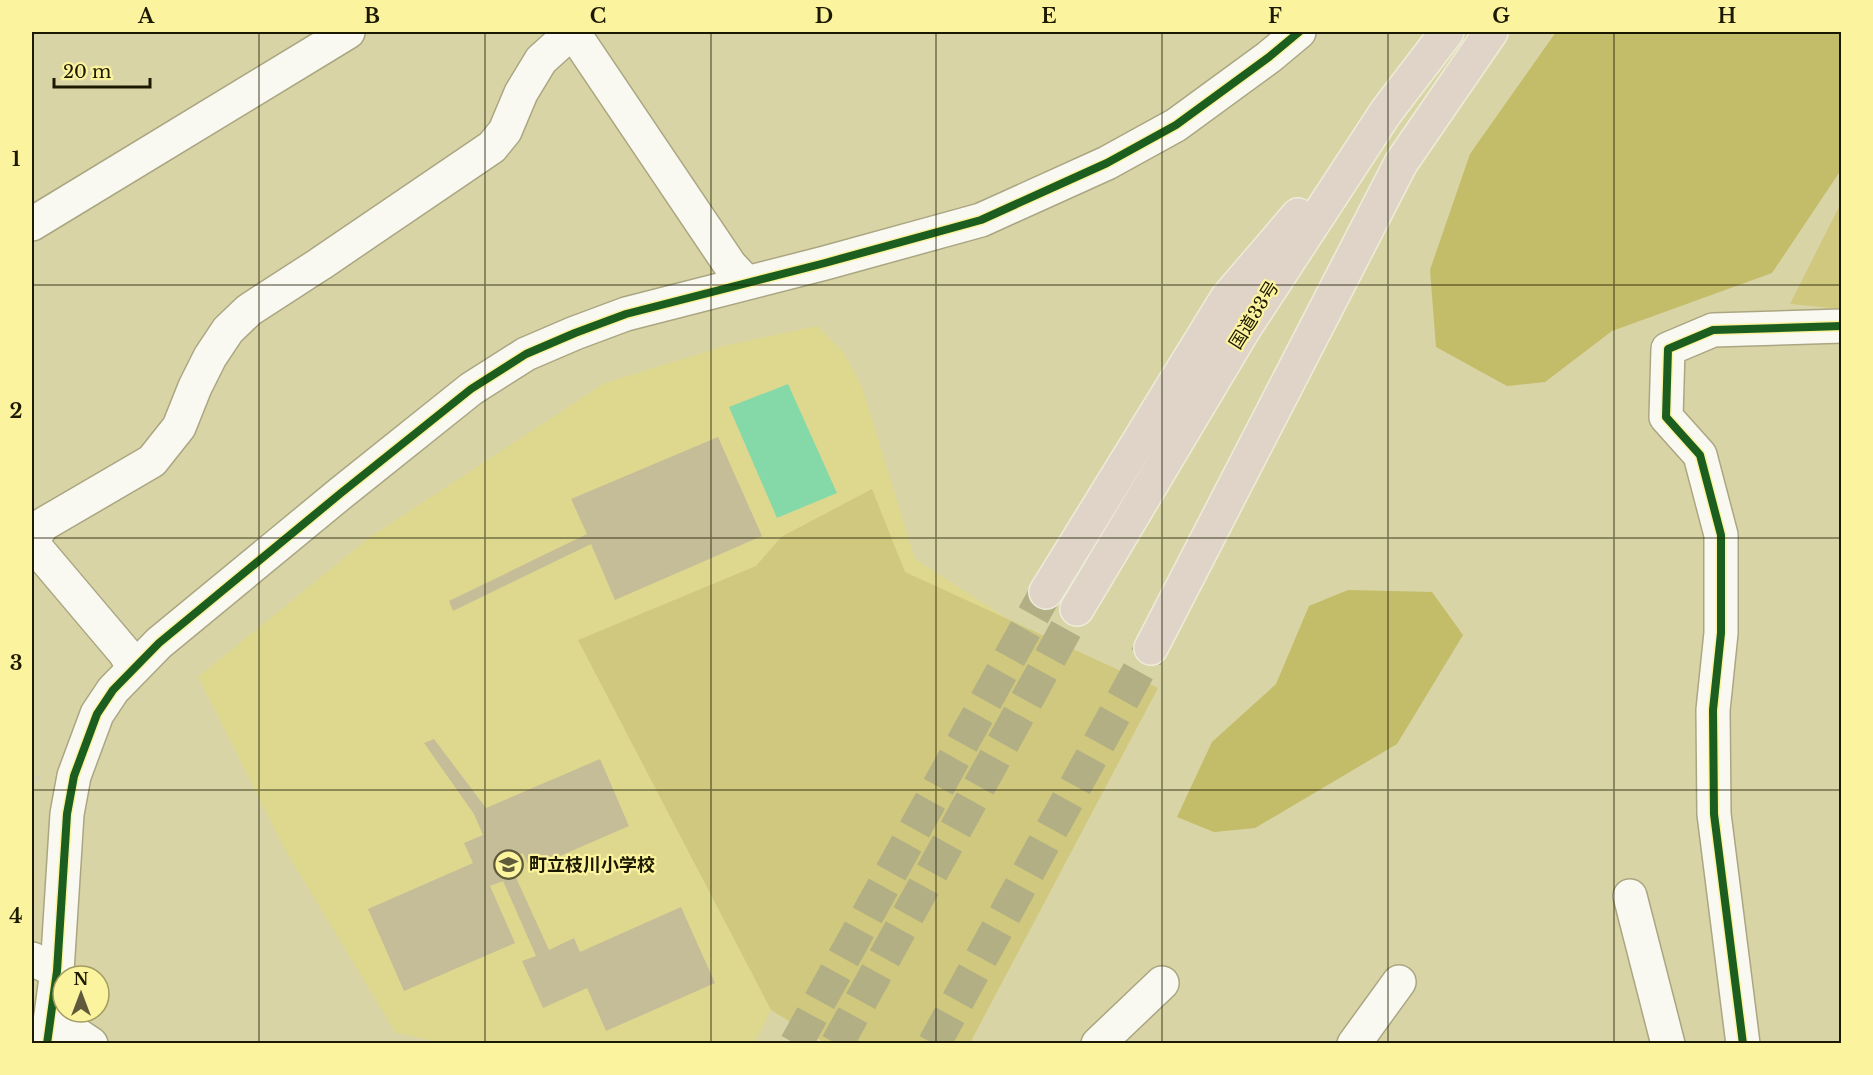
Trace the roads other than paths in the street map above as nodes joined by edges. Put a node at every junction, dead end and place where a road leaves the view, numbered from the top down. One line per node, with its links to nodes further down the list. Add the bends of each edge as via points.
1 (348, 32): 7 (street)
2 (573, 32): 8 (street, via 730,265); 10 (street, via 541,60 505,131 492,147 249,310 228,330 210,357 179,427 152,460)
3 (1299, 32): 8 (street, via 1176,125 1047,192 981,220)
4 (1447, 32): 6 (highway, 国道33号)
5 (1491, 32): 13 (highway, via 1401,164)
6 (1386, 112): 11 (highway, via 1227,298); 12 (highway, 国道33号, via 1244,329)
7 (32, 225)
8 (746, 282): 14 (street, via 626,314 575,333 526,354 471,388)
9 (1842, 326): 24 (street, via 1713,330 1668,349 1666,417 1700,455 1720,535 1721,633 1713,710 1714,814)
10 (35, 531): 14 (street)
11 (1046, 592)
12 (1077, 609)
13 (1151, 648)
14 (133, 668): 16 (street, via 97,714 74,776)
15 (1630, 896): 23 (street)
16 (44, 965): 19 (street)
17 (1399, 982): 22 (street)
18 (1162, 983): 21 (street)
19 (49, 1030): 20 (street)
20 (91, 1044)
21 (1098, 1044)
22 (1354, 1044)
23 (1668, 1044)
24 (1743, 1044)

